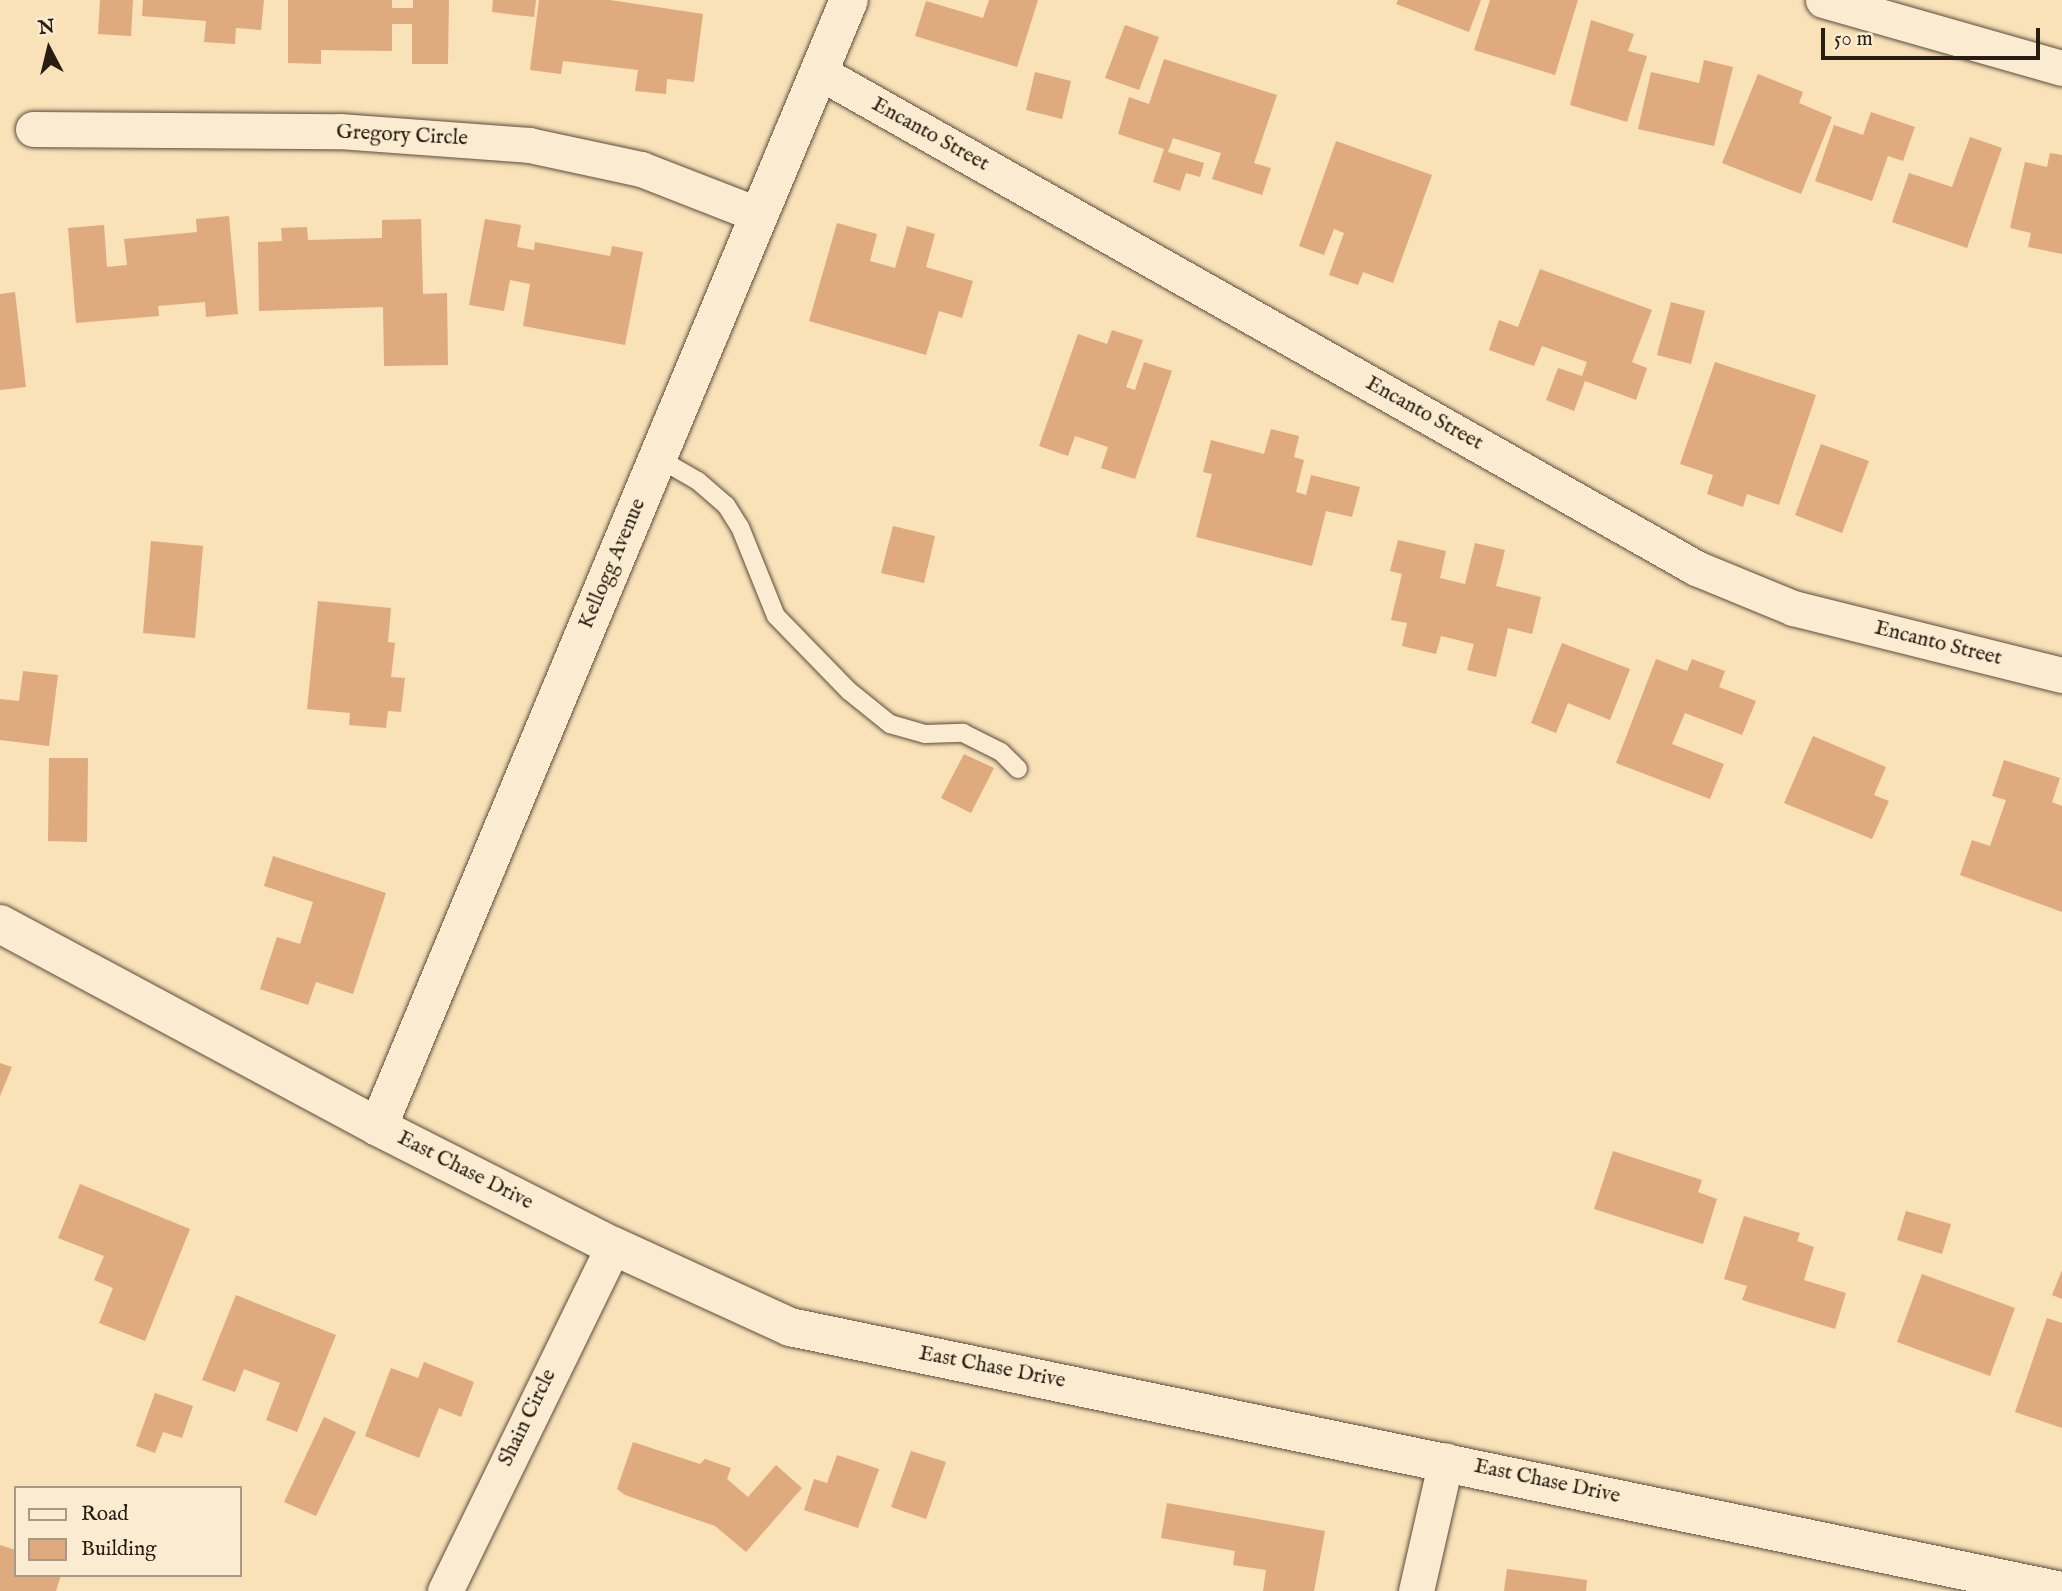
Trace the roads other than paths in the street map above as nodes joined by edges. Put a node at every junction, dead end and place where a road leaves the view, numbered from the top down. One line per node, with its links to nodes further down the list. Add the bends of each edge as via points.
1 (849, 0): 5 (street, Kellogg Avenue)
2 (1823, 0): 3 (street)
3 (1880, 7): 4 (street)
4 (2062, 68)
5 (819, 72): 7 (street, Kellogg Avenue); 9 (street, Encanto Street, via 1696,568 1793,608)
6 (33, 129): 7 (street, Gregory Circle, via 339,131 529,145 641,169)
7 (759, 215): 8 (street, Kellogg Avenue)
8 (658, 458): 10 (lane, via 698,481 726,505 740,527 776,616 849,691 890,724 925,734 963,733 1001,752); 12 (street, Kellogg Avenue)
9 (2062, 675)
10 (1018, 769)
11 (0, 924): 12 (street, East Chase Drive)
12 (378, 1127): 13 (street, East Chase Drive)
13 (613, 1246): 14 (street, East Chase Drive, via 790,1327); 15 (street, Shain Circle)
14 (1446, 1460): 16 (street); 17 (street, East Chase Drive)
15 (445, 1591)
16 (1416, 1591)
17 (2062, 1591)

